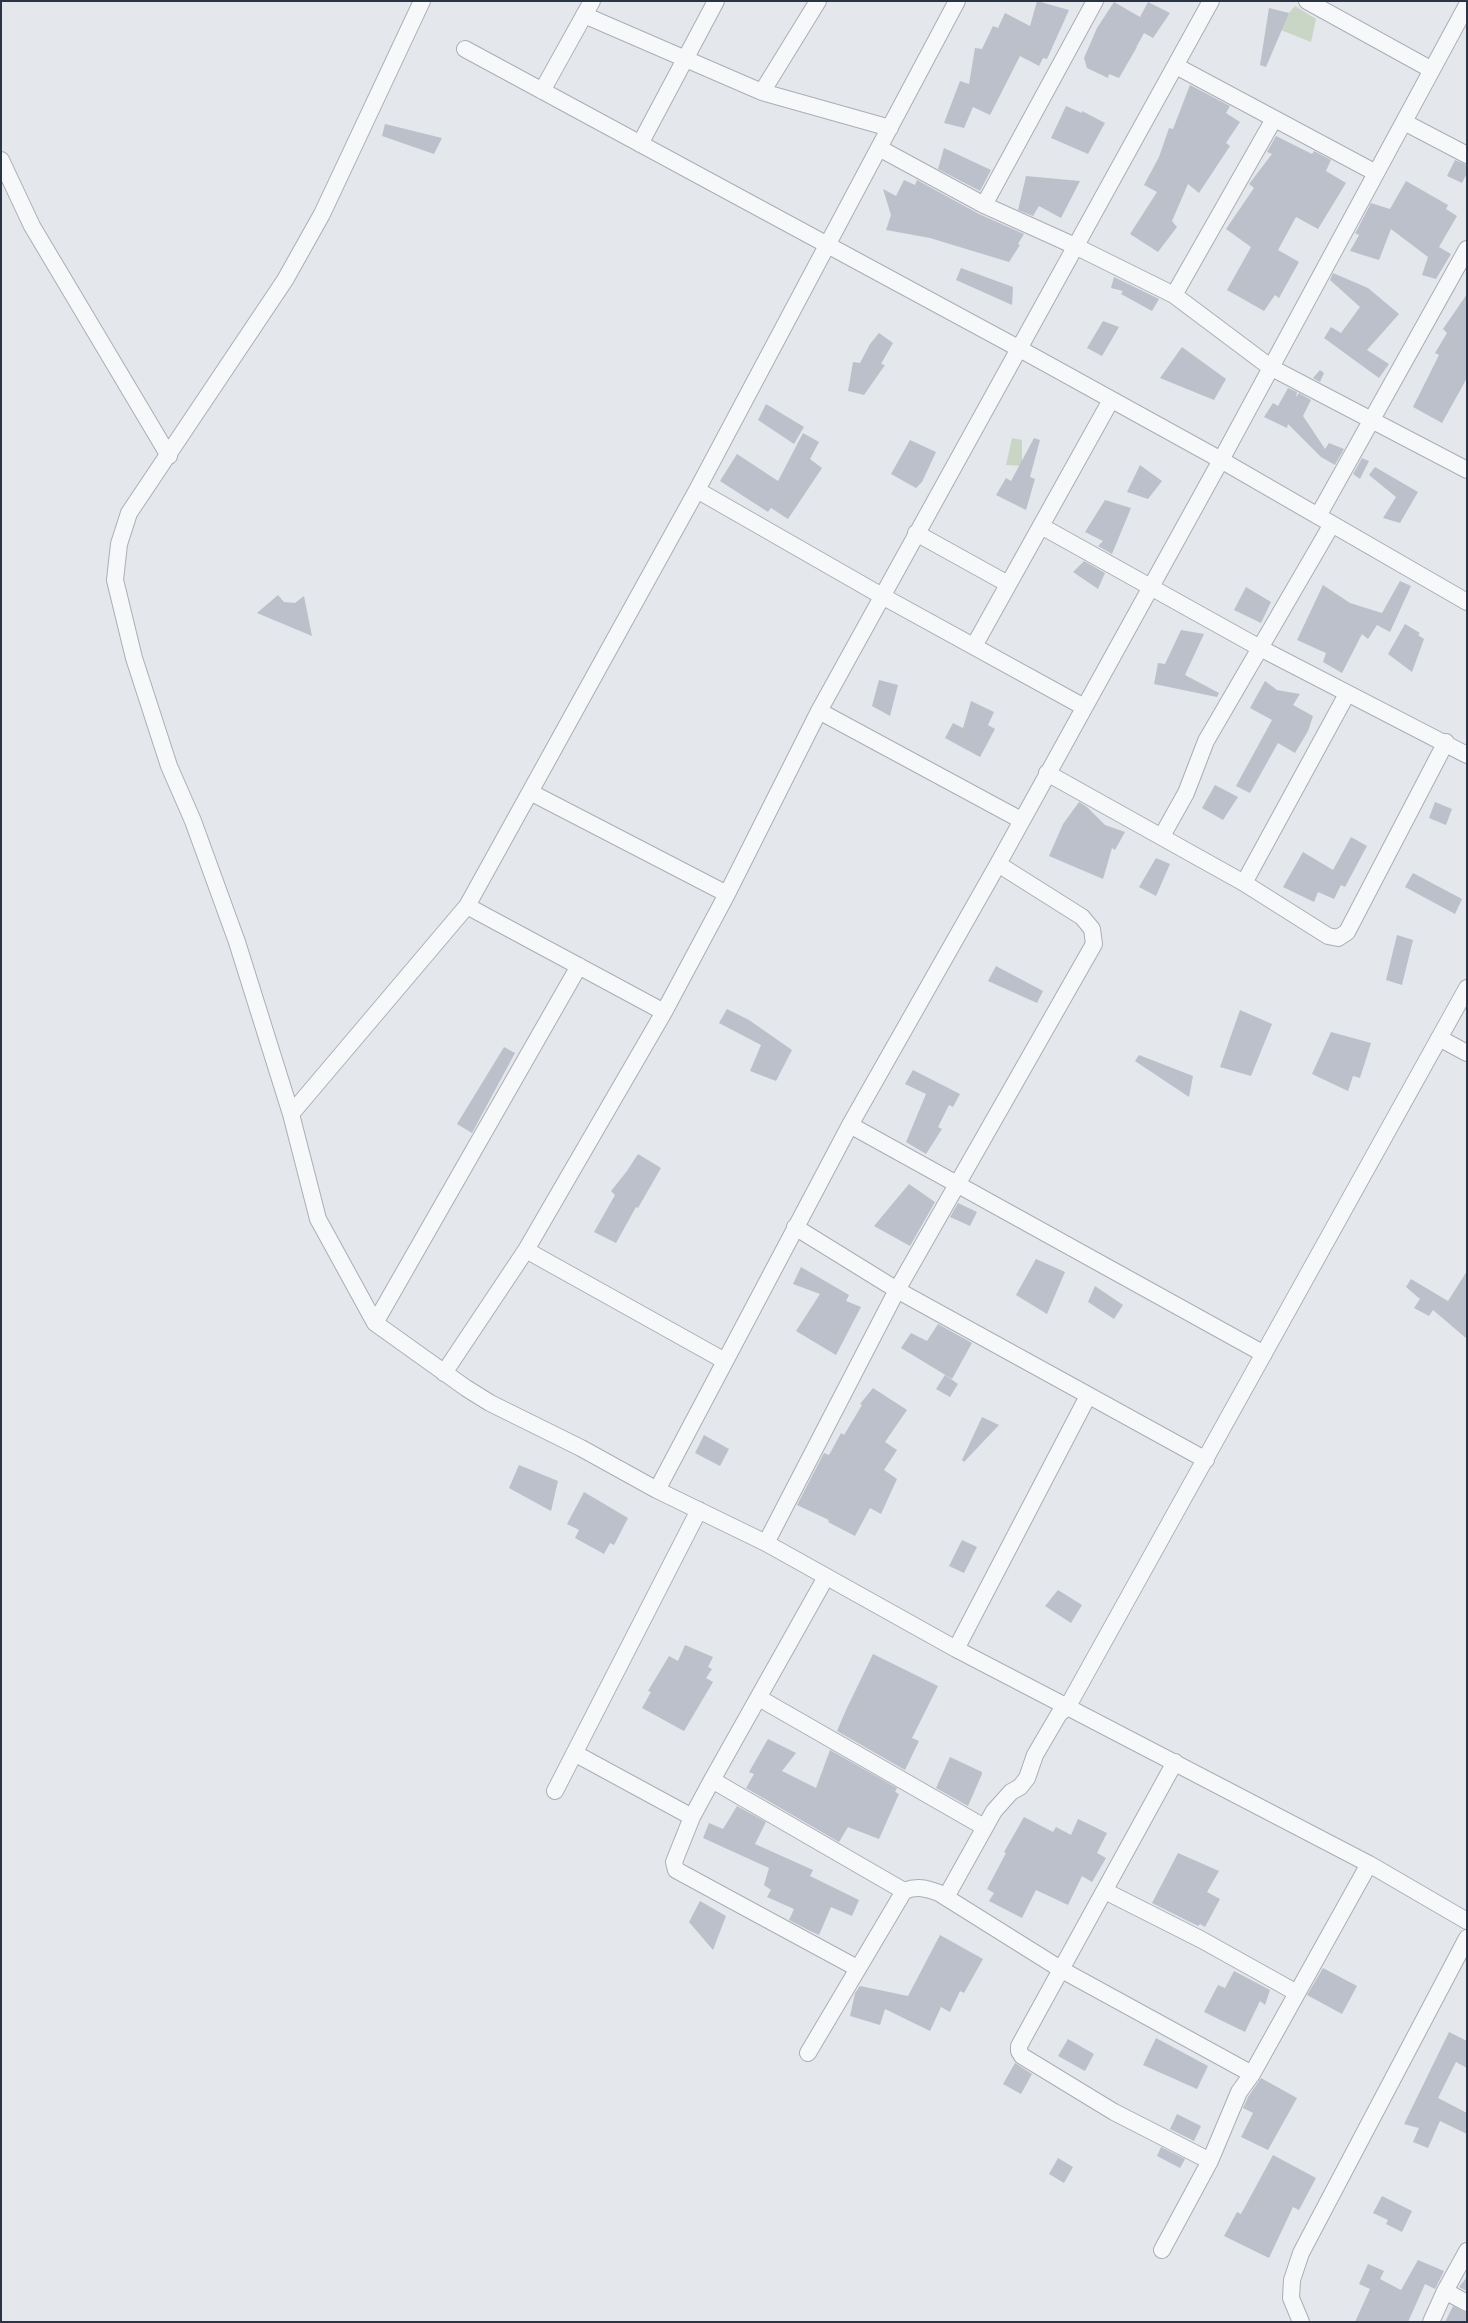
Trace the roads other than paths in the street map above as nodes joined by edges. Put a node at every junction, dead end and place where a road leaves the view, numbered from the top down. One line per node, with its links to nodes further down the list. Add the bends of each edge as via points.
1 (422, 1): 34 (street, via 322,214 285,280)
2 (716, 1): 12 (street)
3 (818, 1): 16 (street)
4 (957, 1): 19 (street)
5 (1095, 1): 25 (street)
6 (1211, 1): 13 (street)
7 (1313, 3): 14 (street)
8 (1467, 5): 10 (street)
9 (588, 8): 12 (street); 15 (street)
10 (1463, 21): 14 (street)
11 (464, 49): 15 (street)
12 (684, 58): 16 (street); 20 (street)
13 (1176, 66): 17 (street); 27 (street)
14 (1432, 70): 18 (street)
15 (542, 91): 20 (street)
16 (762, 92): 19 (street)
17 (1274, 119): 24 (street); 29 (street)
18 (1404, 122): 22 (street); 24 (street)
19 (890, 128): 21 (street)
20 (640, 144): 26 (street)
21 (879, 148): 25 (street); 26 (street)
22 (1467, 154)
23 (1, 160): 34 (street, via 32,226)
24 (1376, 173): 31 (street)
25 (984, 205): 27 (street)
26 (826, 244): 30 (street); 37 (street)
27 (1075, 246): 29 (street); 30 (street)
28 (1467, 249): 33 (street)
29 (1174, 295): 31 (street)
30 (1018, 348): 32 (street); 40 (street)
31 (1270, 367): 33 (street); 35 (street)
32 (1111, 400): 35 (street); 39 (street)
33 (1372, 419): 36 (street); 38 (street)
34 (169, 456): 65 (street, via 130,513 118,544 115,580 134,658 169,766 193,821 237,942)
35 (1221, 460): 38 (street); 42 (street)
36 (1467, 470)
37 (697, 490): 43 (street); 53 (street)
38 (1325, 520): 44 (street); 46 (street)
39 (1041, 526): 41 (street); 42 (street)
40 (916, 533): 41 (street); 43 (street)
41 (1008, 584): 45 (street)
42 (1151, 587): 46 (street); 48 (street)
43 (882, 596): 45 (street); 49 (street)
44 (1467, 602)
45 (974, 646): 48 (street)
46 (1260, 648): 47 (street); 55 (street, via 1206,741 1186,793)
47 (1347, 694): 50 (street); 57 (street)
48 (1084, 707): 52 (street)
49 (819, 711): 54 (street); 58 (street)
50 (1446, 742): 51 (street); 57 (street, via 1347,932 1338,938 1328,936)
51 (1467, 755)
52 (1047, 773): 54 (street); 55 (street)
53 (530, 792): 58 (street); 59 (street)
54 (1021, 820): 56 (street)
55 (1162, 836): 57 (street)
56 (998, 864): 66 (street); 67 (street, via 1082,917 1092,929 1094,944)
57 (1244, 883)
58 (727, 894): 62 (street)
59 (467, 906): 60 (street); 65 (street)
60 (579, 966): 62 (street); 71 (street)
61 (1467, 988): 63 (street)
62 (664, 1012): 69 (street)
63 (1439, 1038): 64 (street); 72 (street)
64 (1467, 1053)
65 (291, 1114): 71 (street, via 318,1220)
66 (850, 1125): 67 (street); 68 (street)
67 (958, 1185): 70 (street); 72 (street)
68 (795, 1227): 70 (street); 73 (street)
69 (526, 1250): 73 (street); 74 (street)
70 (897, 1290): 75 (street); 79 (street)
71 (374, 1324): 74 (street)
72 (1264, 1354): 76 (street)
73 (725, 1360): 77 (street)
74 (444, 1373): 77 (street, via 490,1403)
75 (1088, 1396): 76 (street); 81 (street)
76 (1206, 1460): 83 (street)
77 (658, 1490): 78 (street)
78 (699, 1510): 79 (street); 84 (street)
79 (766, 1543): 80 (street)
80 (826, 1577): 81 (street); 82 (street)
81 (956, 1649): 83 (street)
82 (759, 1698): 86 (street); 89 (street)
83 (1068, 1706): 85 (street); 89 (street, via 1039,1748 1027,1778 994,1811)
84 (576, 1754): 87 (street); 88 (street)
85 (1175, 1762): 90 (street); 92 (street)
86 (712, 1780): 88 (street); 91 (street)
87 (555, 1791)
88 (692, 1817): 96 (street, via 676,1855 676,1870)
89 (984, 1826): 93 (street)
90 (1369, 1864): 94 (street); 98 (street)
91 (904, 1891): 93 (street, via 914,1887 926,1888); 96 (street)
92 (1105, 1891): 97 (street); 98 (street)
93 (946, 1897): 97 (street)
94 (1467, 1921)
95 (1467, 1938): 106 (street, via 1302,2253 1292,2280 1291,2298)
96 (856, 1968): 99 (street)
97 (1062, 1970): 100 (street); 101 (street, via 1019,2046 1022,2056 1114,2112)
98 (1296, 1992): 100 (street)
99 (808, 2053)
100 (1252, 2074): 101 (street, via 1242,2087)
101 (1210, 2161): 102 (street)
102 (1162, 2250)
103 (1467, 2251): 104 (street)
104 (1445, 2291): 105 (street); 107 (street)
105 (1467, 2303)
106 (1301, 2322)
107 (1431, 2322)

